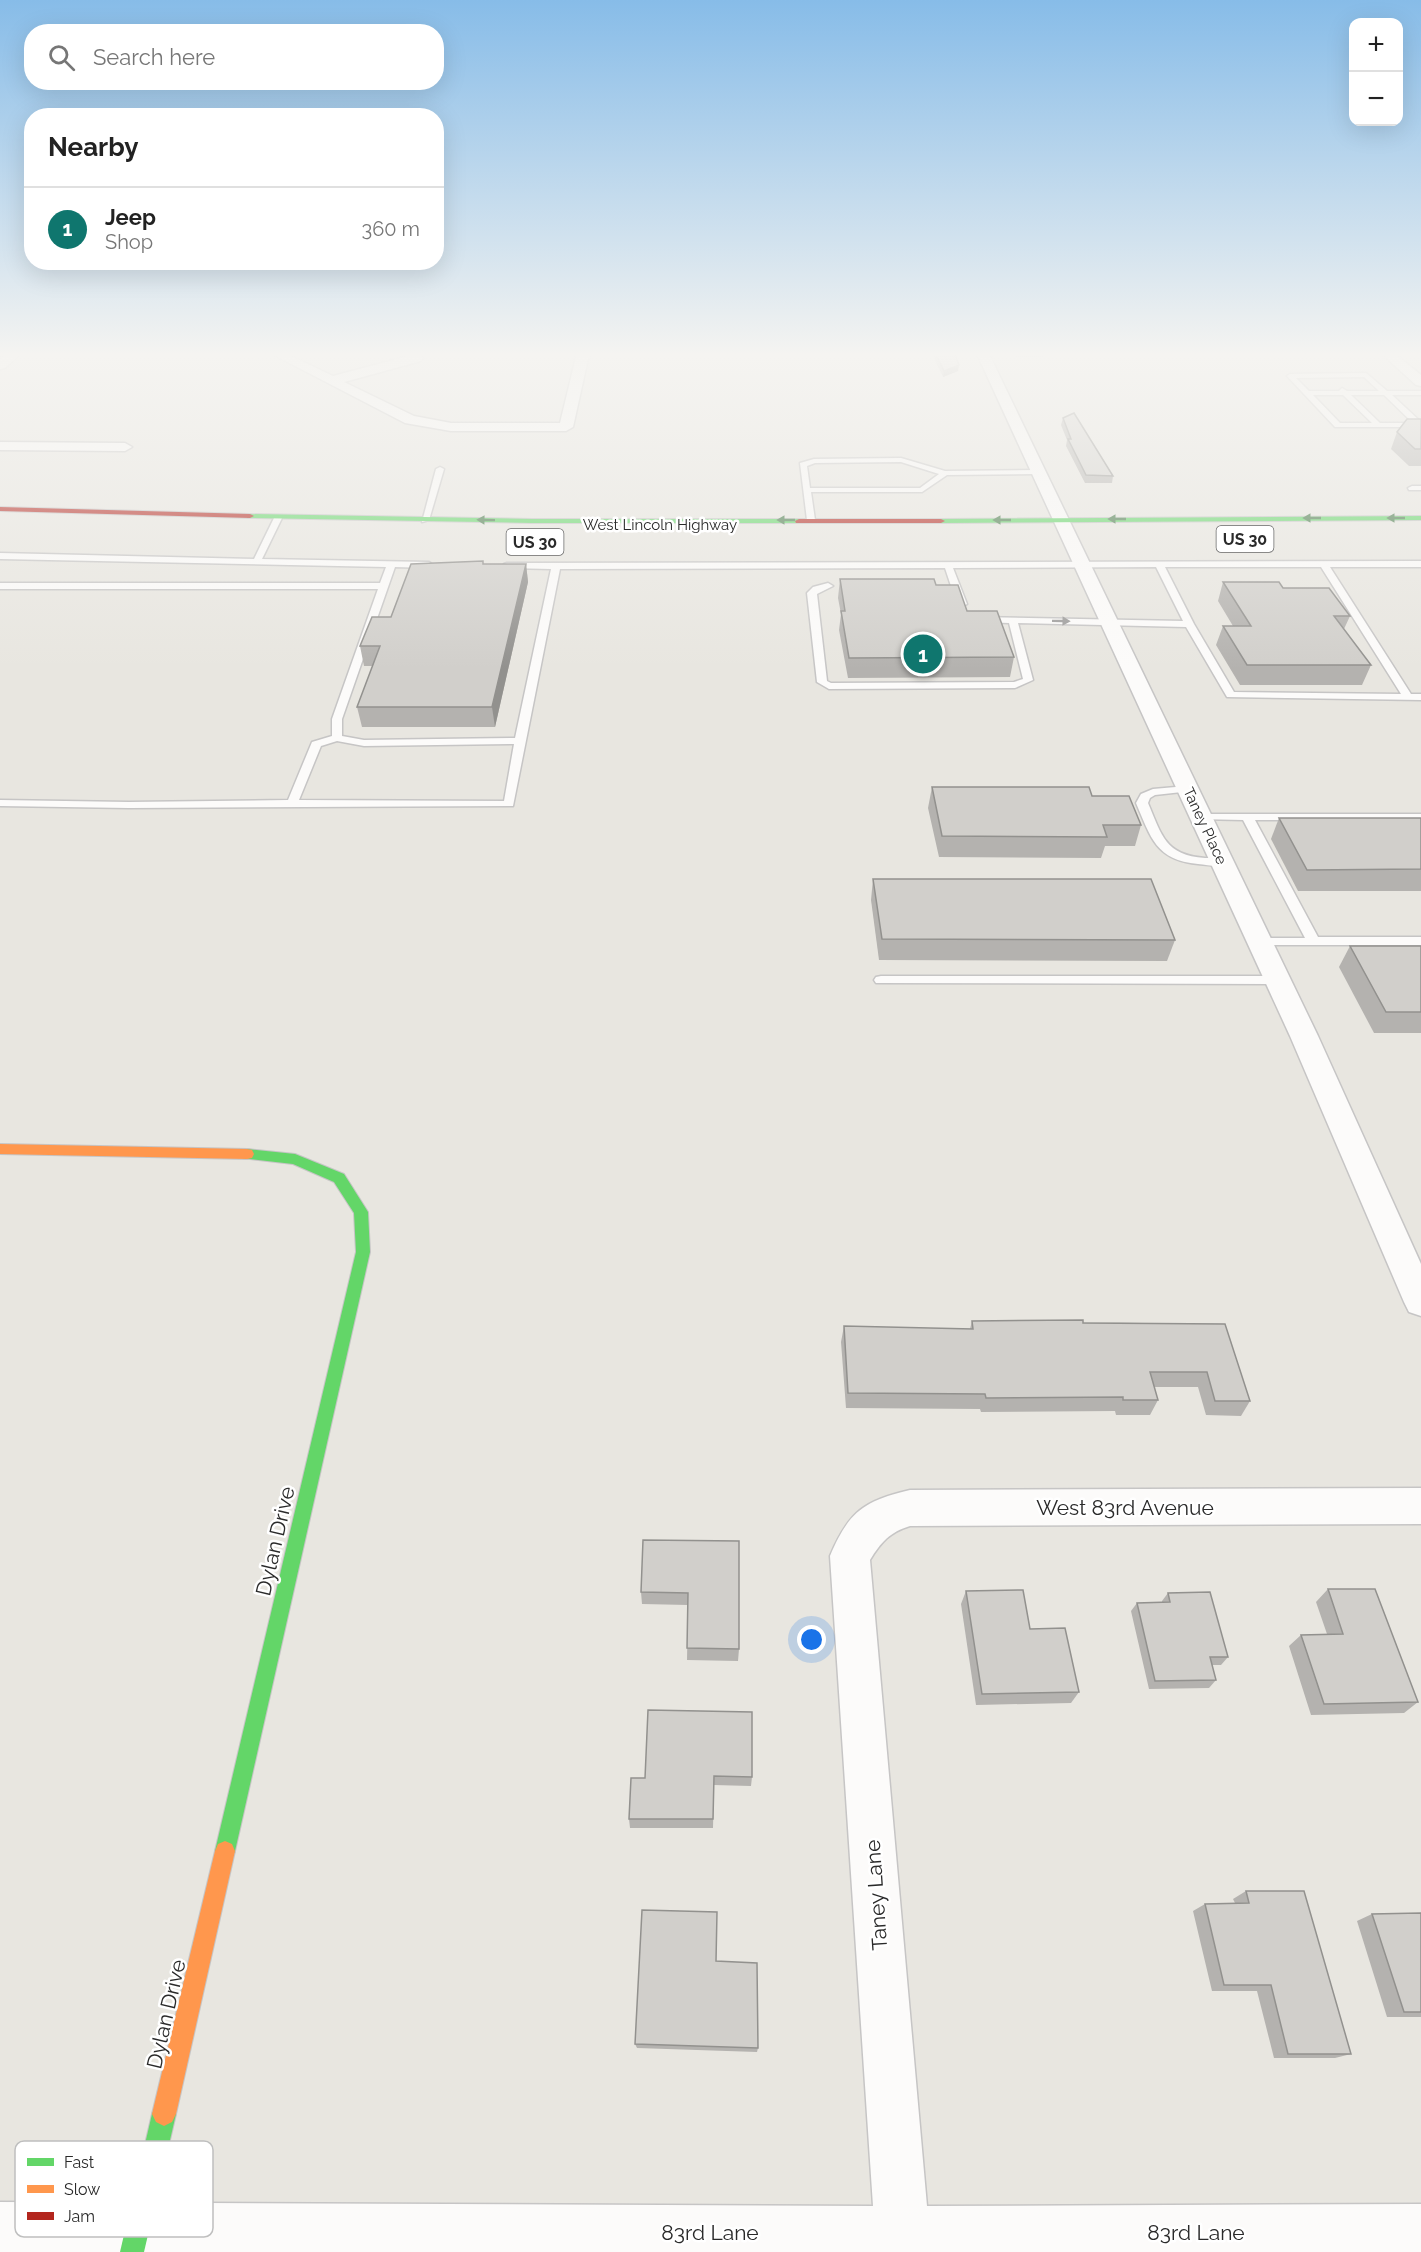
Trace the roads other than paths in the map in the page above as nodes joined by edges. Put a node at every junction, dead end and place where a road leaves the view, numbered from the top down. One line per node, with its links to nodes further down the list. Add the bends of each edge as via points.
1 (1032, 459): 3 (street, Taney Place)
2 (440, 469): 9 (lane)
3 (1038, 472): 4 (lane); 11 (street, Taney Place)
4 (945, 473): 5 (lane, via 922,490); 5 (lane, via 901,460 814,461 803,465)
5 (809, 490): 10 (lane)
6 (0, 509): 7 (main road, West Lincoln Highway / US 30)
7 (278, 518): 9 (main road, West Lincoln Highway / US 30); 13 (lane)
8 (1421, 518): 11 (main road, US 30, one-way to 11)
9 (425, 520): 10 (main road, West Lincoln Highway / US 30, one-way to 9)
10 (811, 520): 11 (main road, West Lincoln Highway / US 30, one-way to 10)
11 (1066, 534): 20 (street, Taney Place)
12 (247, 539): 13 (main road)
13 (275, 540): 15 (lane)
14 (0, 556): 15 (lane)
15 (256, 563): 17 (lane)
16 (1421, 564): 22 (lane)
17 (391, 565): 18 (lane); 27 (lane)
18 (438, 565)
19 (948, 565): 20 (lane); 24 (lane); 31 (lane)
20 (1081, 565): 21 (lane); 33 (street, Taney Place)
21 (1159, 565): 22 (lane); 34 (lane)
22 (1324, 565): 35 (lane)
23 (497, 566): 25 (lane)
24 (821, 566): 25 (lane); 28 (lane)
25 (556, 567): 38 (lane)
26 (0, 586): 27 (lane)
27 (384, 586): 37 (lane, via 337,719)
28 (828, 586): 29 (lane); 32 (lane, via 812,593 822,682 829,687 1016,685 1028,680)
29 (839, 586)
30 (943, 586): 31 (lane)
31 (955, 586): 32 (lane, via 969,617)
32 (1013, 620): 33 (lane, one-way to 33)
33 (1108, 622): 34 (lane); 39 (street, Taney Place)
34 (1190, 624): 35 (lane, via 1231,695)
35 (1408, 697): 36 (lane)
36 (1421, 697)
37 (337, 738): 38 (lane, via 364,743); 41 (lane, via 316,744)
38 (520, 741): 41 (lane, via 509,804)
39 (1187, 789): 42 (street, Taney Place); 45 (lane, via 1145,796 1142,803 1160,844 1168,854 1186,861)
40 (0, 803): 41 (lane)
41 (292, 803)
42 (1200, 817): 43 (lane); 45 (street, Taney Place)
43 (1247, 817): 44 (lane); 47 (lane)
44 (1421, 817)
45 (1222, 862): 48 (street, Taney Place)
46 (1421, 940): 47 (lane)
47 (1312, 941): 48 (lane)
48 (1259, 942): 50 (street, Taney Place)
49 (881, 980): 50 (lane)
50 (1278, 980): 52 (street, Taney Place)
51 (0, 1149): 55 (main road, Dylan Drive, via 248,1154 295,1159 339,1178 361,1212 363,1252)
52 (1421, 1302)
53 (1421, 1506): 54 (street, West 83rd Avenue, via 910,1508 883,1515)
54 (850, 1556): 58 (street, Taney Lane)
55 (158, 2141)
56 (0, 2229): 57 (street, 83rd Lane)
57 (15, 2230)
58 (902, 2233): 60 (street, 83rd Lane); 61 (street, 83rd Lane)
59 (98, 2237): 61 (street, 83rd Lane)
60 (1406, 2238)
61 (135, 2240)

